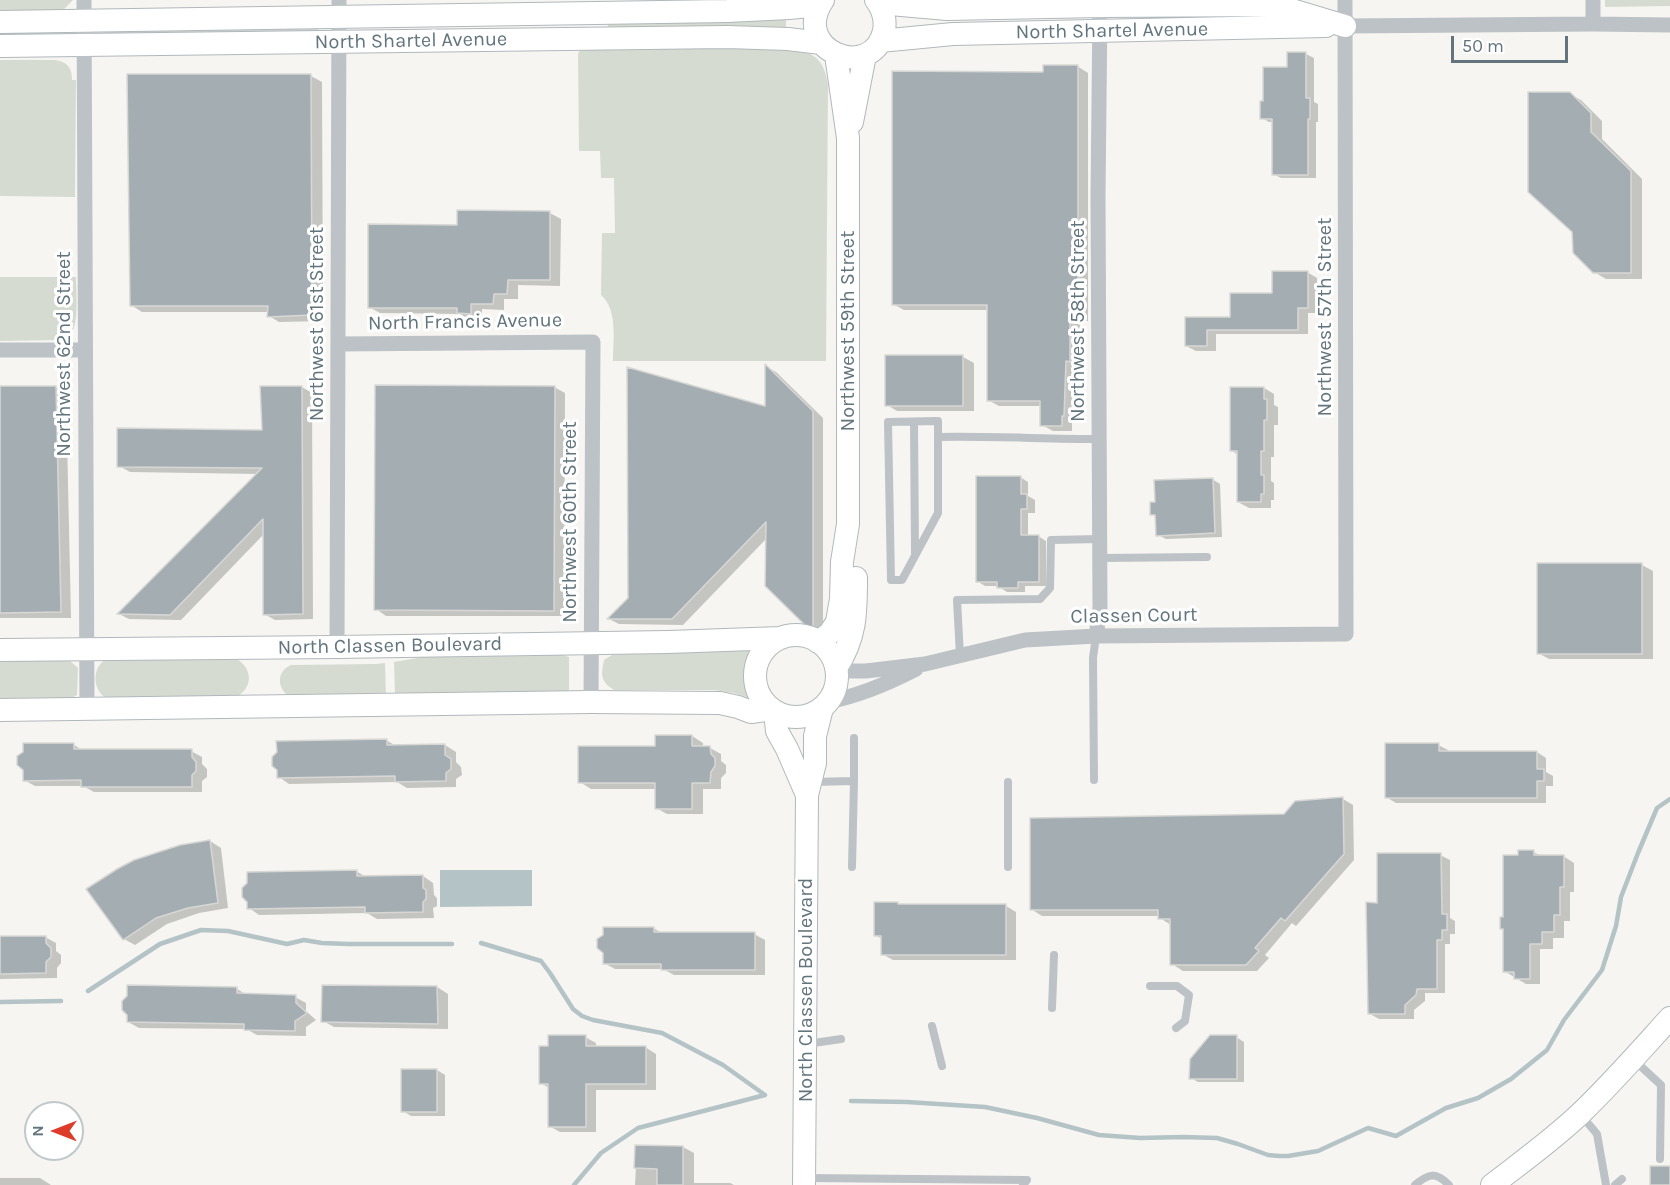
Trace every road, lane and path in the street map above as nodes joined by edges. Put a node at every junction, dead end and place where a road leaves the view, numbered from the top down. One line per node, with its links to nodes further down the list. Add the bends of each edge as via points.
1 (1345, 0): 12 (street, Northwest 57th Street)
2 (1593, 0): 10 (street)
3 (822, 2): 5 (street, North Shartel Avenue, via 727,12); 19 (street, North Shartel Avenue, via 815,24)
4 (878, 2): 6 (street, North Shartel Avenue, via 947,9); 18 (street, North Shartel Avenue, via 884,32)
5 (589, 6): 7 (street, North Shartel Avenue); 14 (street)
6 (1100, 6): 12 (street, North Shartel Avenue, via 1275,4); 13 (street, Northwest 58th Street)
7 (339, 8): 8 (street, North Shartel Avenue); 15 (street, Northwest 61st Street)
8 (84, 10): 9 (street, North Shartel Avenue); 16 (street, Northwest 62nd Street)
9 (0, 22)
10 (1593, 24): 11 (street, North Shartel Avenue); 12 (street, North Shartel Avenue)
11 (1670, 25)
12 (1345, 26): 13 (street, North Shartel Avenue); 33 (street, Northwest 57th Street)
13 (1100, 31): 18 (street, North Shartel Avenue, via 953,34); 27 (street, Northwest 58th Street)
14 (589, 39): 15 (street, North Shartel Avenue); 19 (street, North Shartel Avenue, via 788,39)
15 (339, 42): 16 (street, North Shartel Avenue); 22 (street, Northwest 61st Street)
16 (84, 45): 17 (street, North Shartel Avenue); 24 (street, Northwest 62nd Street)
17 (0, 46)
18 (872, 48): 19 (street, North Shartel Avenue, via 855,57); 20 (street, Northwest 59th Street)
19 (828, 49): 20 (street, Northwest 59th Street)
20 (849, 138): 28 (street, Northwest 59th Street)
21 (593, 342): 22 (street, North Francis Avenue); 36 (street, Northwest 60th Street)
22 (338, 344): 38 (street, Northwest 61st Street)
23 (0, 350): 24 (street)
24 (85, 350): 39 (street, Northwest 62nd Street)
25 (914, 422): 26 (lane, via 938,421); 30 (lane); 30 (lane, via 888,422 891,580 902,580)
26 (938, 437): 27 (lane); 30 (lane, via 938,513)
27 (1099, 439): 29 (street, Northwest 58th Street)
28 (848, 524): 37 (street, Northwest 59th Street, via 837,622); 43 (street, Northwest 59th Street, via 856,557 856,610 846,653)
29 (1100, 539): 32 (street, Northwest 58th Street); 41 (lane, via 1051,540 1050,588 1040,599 957,600)
30 (915, 555)
31 (1207, 557): 32 (lane)
32 (1100, 558): 34 (street, Northwest 58th Street)
33 (1346, 634): 34 (street, Classen Court)
34 (1096, 636): 41 (street, Classen Court, via 1025,640); 50 (lane)
35 (781, 638): 36 (street, North Classen Boulevard); 37 (street, North Classen Boulevard, via 809,637); 48 (street, North Classen Boulevard, via 764,651 756,671 758,693)
36 (590, 642): 38 (street, North Classen Boulevard); 44 (street, Northwest 60th Street)
37 (818, 642): 43 (street, via 830,653)
38 (337, 647): 39 (street, North Classen Boulevard)
39 (86, 649): 40 (street, North Classen Boulevard); 46 (street, Northwest 62nd Street)
40 (0, 650)
41 (960, 656): 42 (street, Classen Court)
42 (926, 664): 43 (street, Classen Court); 45 (street, Classen Court, via 884,686)
43 (836, 670): 45 (street, North Classen Boulevard, via 835,690)
44 (591, 702): 46 (street); 48 (street, via 720,703 751,712)
45 (824, 705): 48 (street, via 802,717); 53 (street, North Classen Boulevard, via 815,736 815,763)
46 (87, 708): 47 (street)
47 (0, 710)
48 (774, 711): 53 (street, North Classen Boulevard, via 777,730)
49 (854, 738): 51 (lane)
50 (1094, 780)
51 (854, 781): 53 (lane); 54 (lane)
52 (1008, 782): 55 (lane)
53 (809, 789): 63 (street, North Classen Boulevard)
54 (852, 867)
55 (1008, 867)
56 (1054, 955): 58 (lane)
57 (1150, 986): 61 (lane, via 1177,986 1189,995 1185,1021)
58 (1052, 1008)
59 (1670, 1018): 64 (street)
60 (932, 1026): 65 (lane)
61 (1176, 1028)
62 (841, 1039): 63 (lane)
63 (806, 1044): 69 (street, North Classen Boulevard)
64 (1633, 1059): 66 (street); 67 (lane, via 1661,1085)
65 (942, 1066)
66 (1580, 1114): 74 (street); 75 (lane, via 1597,1134)
67 (1660, 1159)
68 (1622, 1179): 76 (lane)
69 (804, 1182): 70 (lane)
70 (893, 1182): 71 (lane, via 1027,1179)
71 (1023, 1185)
72 (1415, 1185): 73 (lane, via 1438,1176)
73 (1449, 1185)
74 (1492, 1185)
75 (1606, 1185)
76 (1615, 1185)

